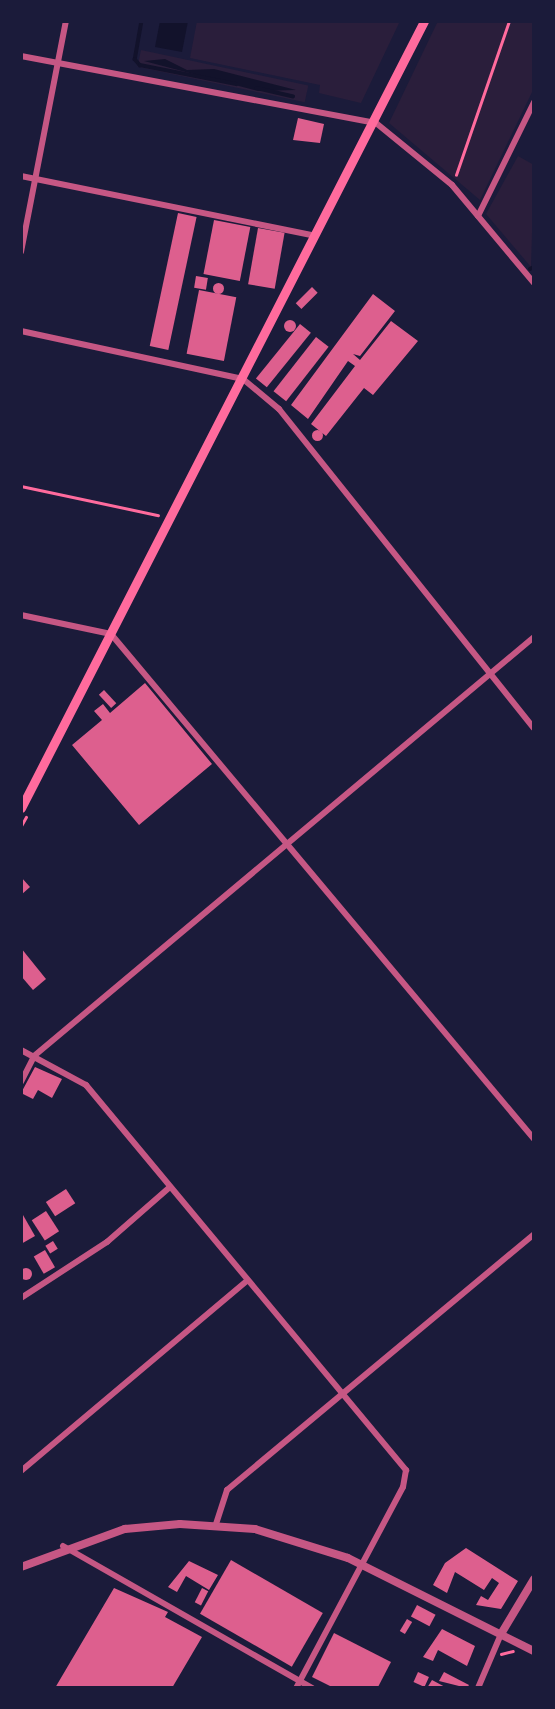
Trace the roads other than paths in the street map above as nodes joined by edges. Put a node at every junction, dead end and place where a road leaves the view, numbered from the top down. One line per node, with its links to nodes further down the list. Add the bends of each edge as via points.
1 (66, 21): 4 (street)
2 (424, 21): 6 (main road)
3 (21, 56): 4 (street)
4 (58, 64): 6 (street); 8 (street)
5 (534, 102): 9 (street)
6 (376, 123): 9 (street, via 452,185); 10 (main road)
7 (21, 176): 8 (street)
8 (35, 179): 10 (street); 11 (street)
9 (478, 216): 12 (street)
10 (317, 236): 14 (main road)
11 (21, 252)
12 (534, 283)
13 (21, 331): 14 (street)
14 (243, 379): 16 (main road); 18 (street, via 279,409)
15 (21, 615): 16 (street)
16 (111, 634): 20 (main road); 21 (street)
17 (534, 638): 18 (street)
18 (489, 675): 19 (street); 21 (street)
19 (534, 728)
20 (21, 808)
21 (287, 843): 23 (street); 25 (street)
22 (21, 1050): 23 (street)
23 (34, 1056): 24 (street); 26 (street, via 86,1085)
24 (21, 1082)
25 (534, 1139)
26 (169, 1188): 28 (street); 29 (street, via 107,1242)
27 (534, 1234): 30 (street)
28 (247, 1281): 30 (street); 31 (street)
29 (21, 1298)
30 (342, 1395): 32 (street, via 227,1490); 34 (street, via 405,1470)
31 (21, 1471)
32 (216, 1524): 33 (street, via 125,1529); 34 (street, via 295,1538)
33 (64, 1546): 35 (street); 39 (street)
34 (362, 1565): 37 (street); 39 (street)
35 (21, 1567)
36 (534, 1578): 37 (street)
37 (501, 1634): 38 (street); 41 (street)
38 (534, 1651)
39 (298, 1685): 40 (street)
40 (312, 1688)
41 (478, 1688)

